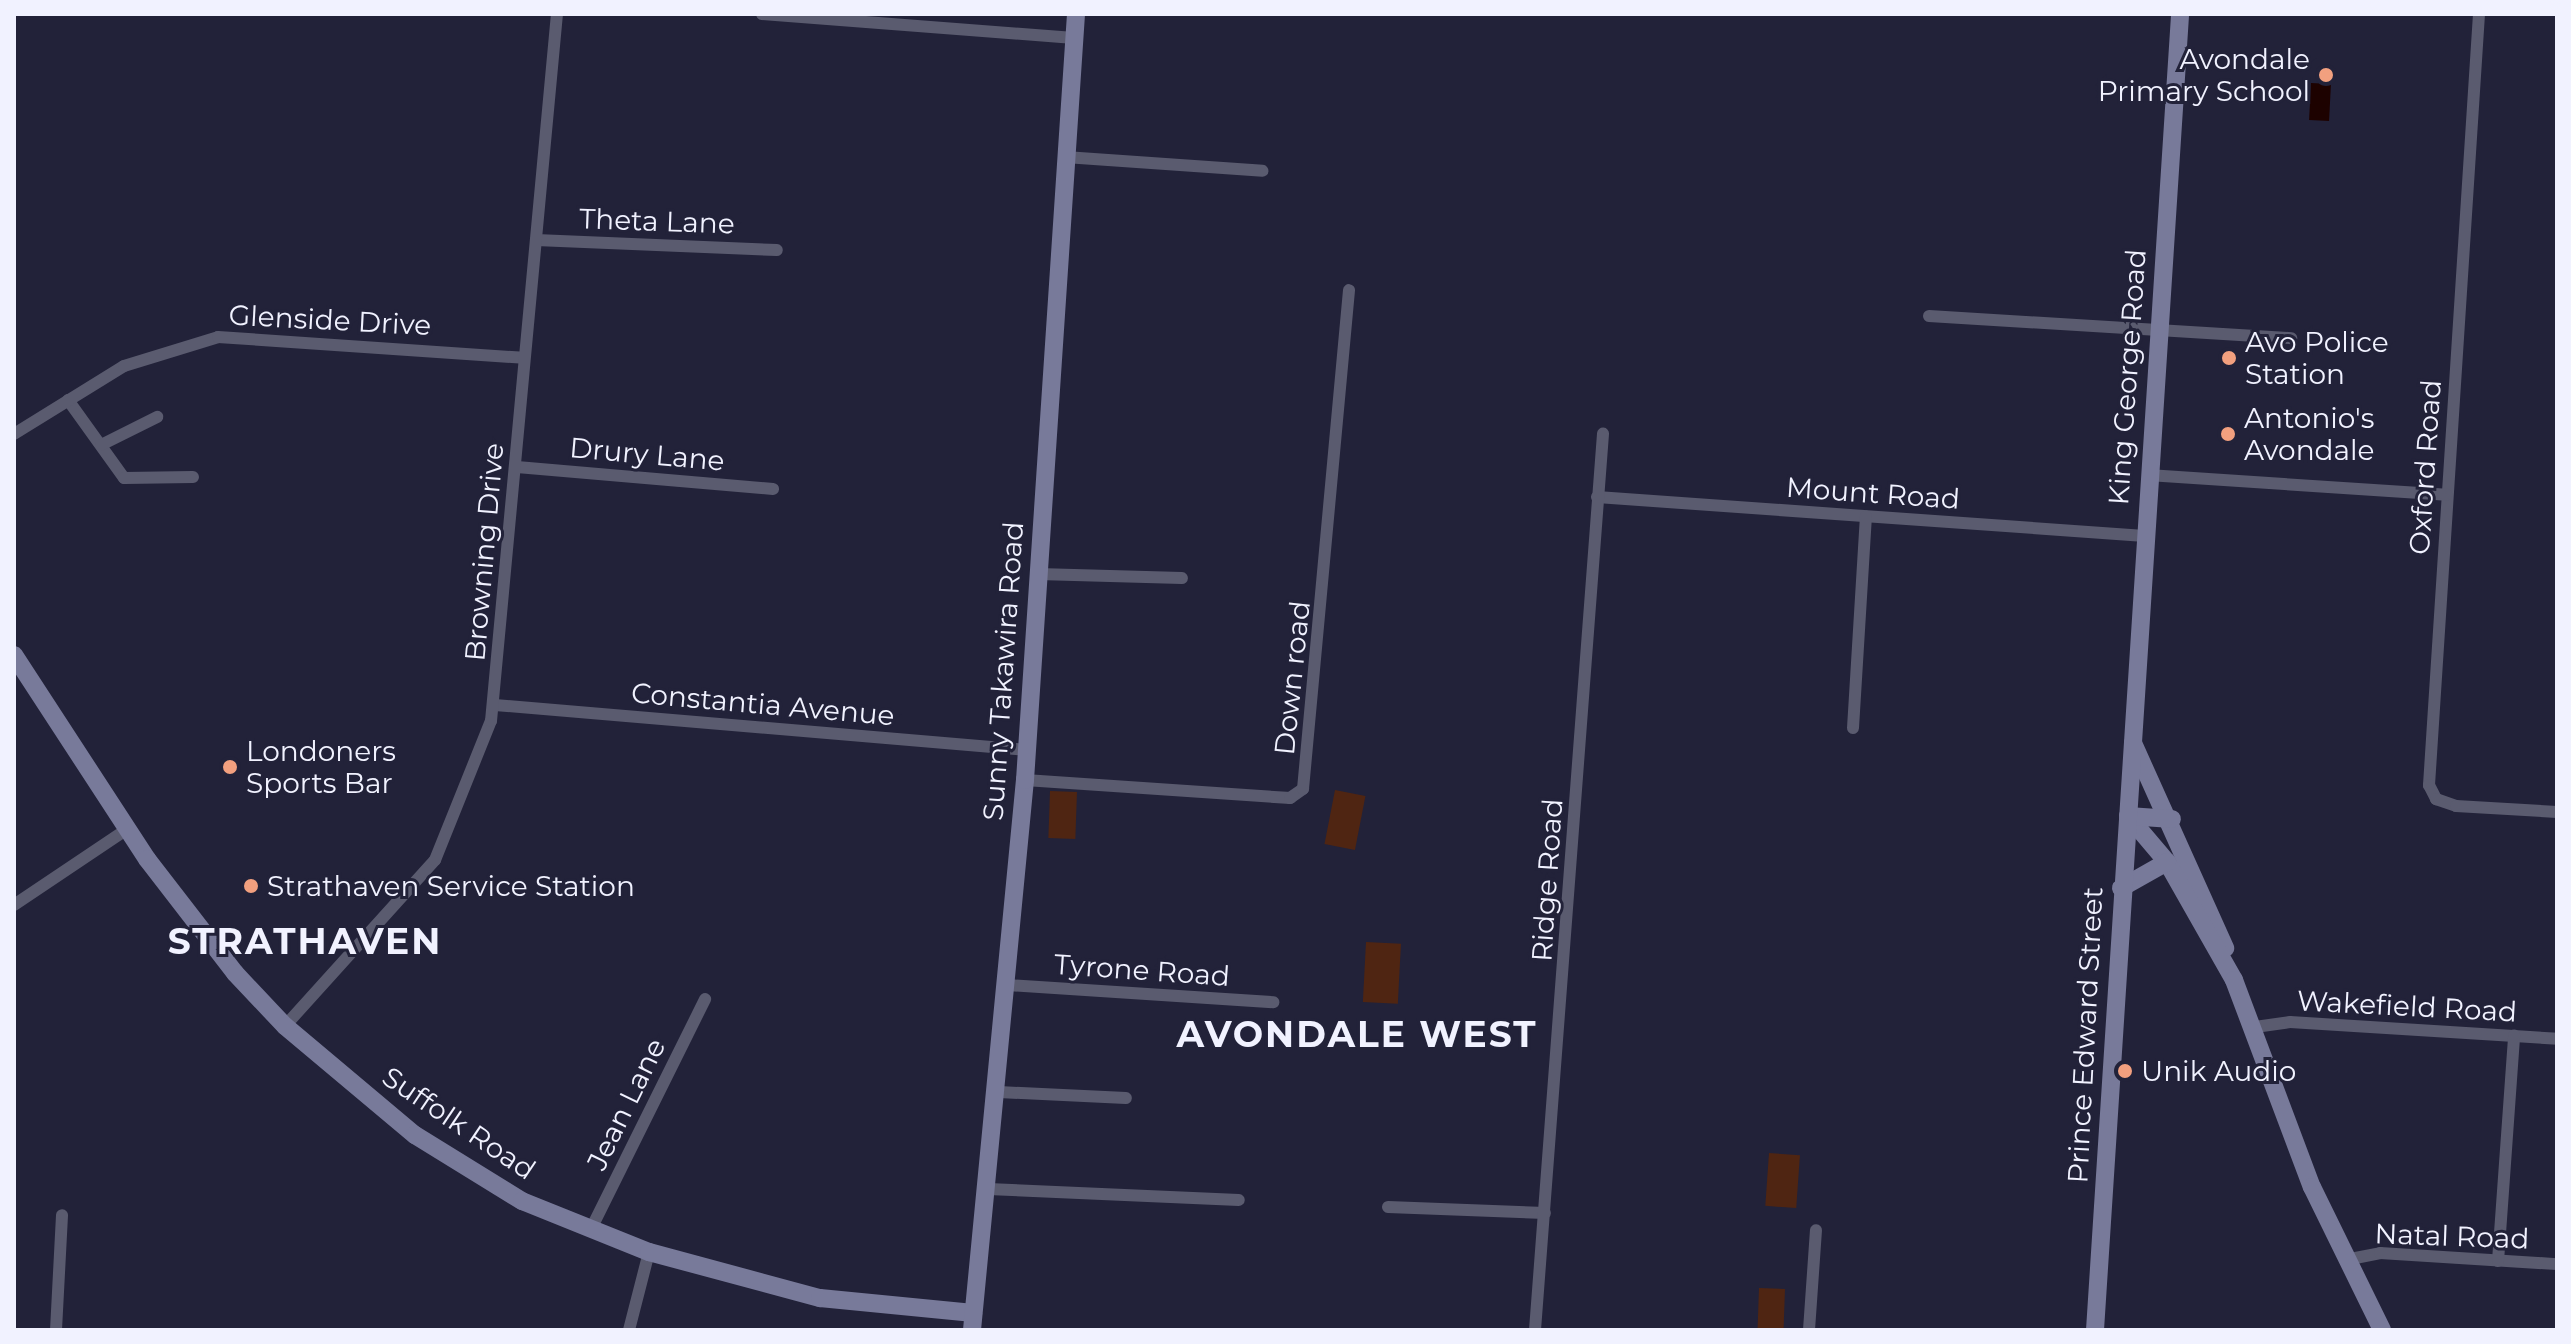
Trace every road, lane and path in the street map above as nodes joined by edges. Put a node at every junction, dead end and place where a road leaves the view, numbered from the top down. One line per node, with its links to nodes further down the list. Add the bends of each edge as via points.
1 (557, 14): 10 (street, Browning Drive)
2 (762, 14): 6 (street)
3 (1076, 14): 7 (main road, Sunny Takawira Road)
4 (2180, 14): 14 (main road, King George Road)
5 (2479, 14): 26 (street, Oxford Road)
6 (844, 17): 7 (street)
7 (1074, 38): 8 (main road, Sunny Takawira Road)
8 (1065, 157): 9 (street); 30 (main road, Sunny Takawira Road)
9 (1263, 171)
10 (536, 240): 11 (street, Theta Lane); 16 (street, Browning Drive)
11 (777, 250)
12 (1349, 290): 37 (street, Down road, via 1303,789 1290,798)
13 (1929, 316): 14 (street)
14 (2157, 330): 15 (street); 23 (main road, King George Road)
15 (2291, 338)
16 (523, 358): 17 (street, Glenside Drive, via 218,337 145,356); 22 (street, Browning Drive)
17 (68, 400): 19 (street, Glenside Drive); 21 (street)
18 (157, 417): 21 (street)
19 (14, 434)
20 (1603, 434): 27 (street, Ridge Road)
21 (101, 445): 24 (street, via 124,478)
22 (517, 467): 25 (street, Drury Lane); 33 (street, Browning Drive)
23 (2148, 475): 26 (street); 29 (main road, King George Road)
24 (193, 477)
25 (773, 489)
26 (2446, 495): 38 (street, Oxford Road, via 2432,794 2456,806)
27 (1597, 497): 28 (street, Mount Road); 58 (street, Ridge Road)
28 (1866, 516): 29 (street, Mount Road); 34 (street)
29 (2145, 536): 35 (main road, King George Road)
30 (1038, 574): 31 (street); 36 (main road, Sunny Takawira Road)
31 (1182, 578)
32 (14, 655): 41 (main road, Suffolk Road)
33 (495, 705): 36 (street, Constantia Avenue); 49 (street, Browning Drive, via 462,808 435,860)
34 (1853, 728)
35 (2133, 743): 39 (main road, Prince Edward Street); 40 (main road)
36 (1027, 750): 37 (main road, Sunny Takawira Road)
37 (1025, 780): 46 (main road, Sunny Takawira Road)
38 (2557, 812)
39 (2128, 816): 40 (main road); 42 (main road); 43 (main road, Prince Edward Street)
40 (2172, 819): 45 (main road)
41 (127, 829): 44 (street); 49 (main road, Suffolk Road, via 190,918)
42 (2167, 862): 43 (main road); 45 (main road)
43 (2121, 888): 71 (main road, Prince Edward Street)
44 (14, 905)
45 (2234, 980): 50 (main road)
46 (1007, 985): 48 (street, Tyrone Road); 53 (main road, Sunny Takawira Road)
47 (705, 999): 61 (street, Jean Lane)
48 (1273, 1002)
49 (285, 1026): 61 (main road, Suffolk Road, via 415,1135 522,1201)
50 (2255, 1027): 51 (street, Wakefield Road, via 2290,1022); 63 (main road)
51 (2514, 1036): 52 (street, Wakefield Road); 64 (street)
52 (2557, 1039)
53 (999, 1092): 54 (street); 55 (main road, Sunny Takawira Road)
54 (1126, 1098)
55 (988, 1189): 56 (street); 66 (main road, Sunny Takawira Road)
56 (1239, 1200)
57 (1388, 1207): 58 (street)
58 (1545, 1213): 69 (street, Ridge Road)
59 (62, 1215): 67 (street)
60 (1816, 1230): 70 (street)
61 (590, 1231): 62 (main road, Suffolk Road)
62 (649, 1252): 66 (main road, Suffolk Road, via 820,1298); 68 (street)
63 (2345, 1260): 64 (street, Natal Road, via 2380,1253); 72 (main road)
64 (2498, 1261): 65 (street, Natal Road)
65 (2557, 1264)
66 (972, 1322)
67 (56, 1330)
68 (629, 1330)
69 (1535, 1330)
70 (1809, 1330)
71 (2095, 1330)
72 (2382, 1330)

